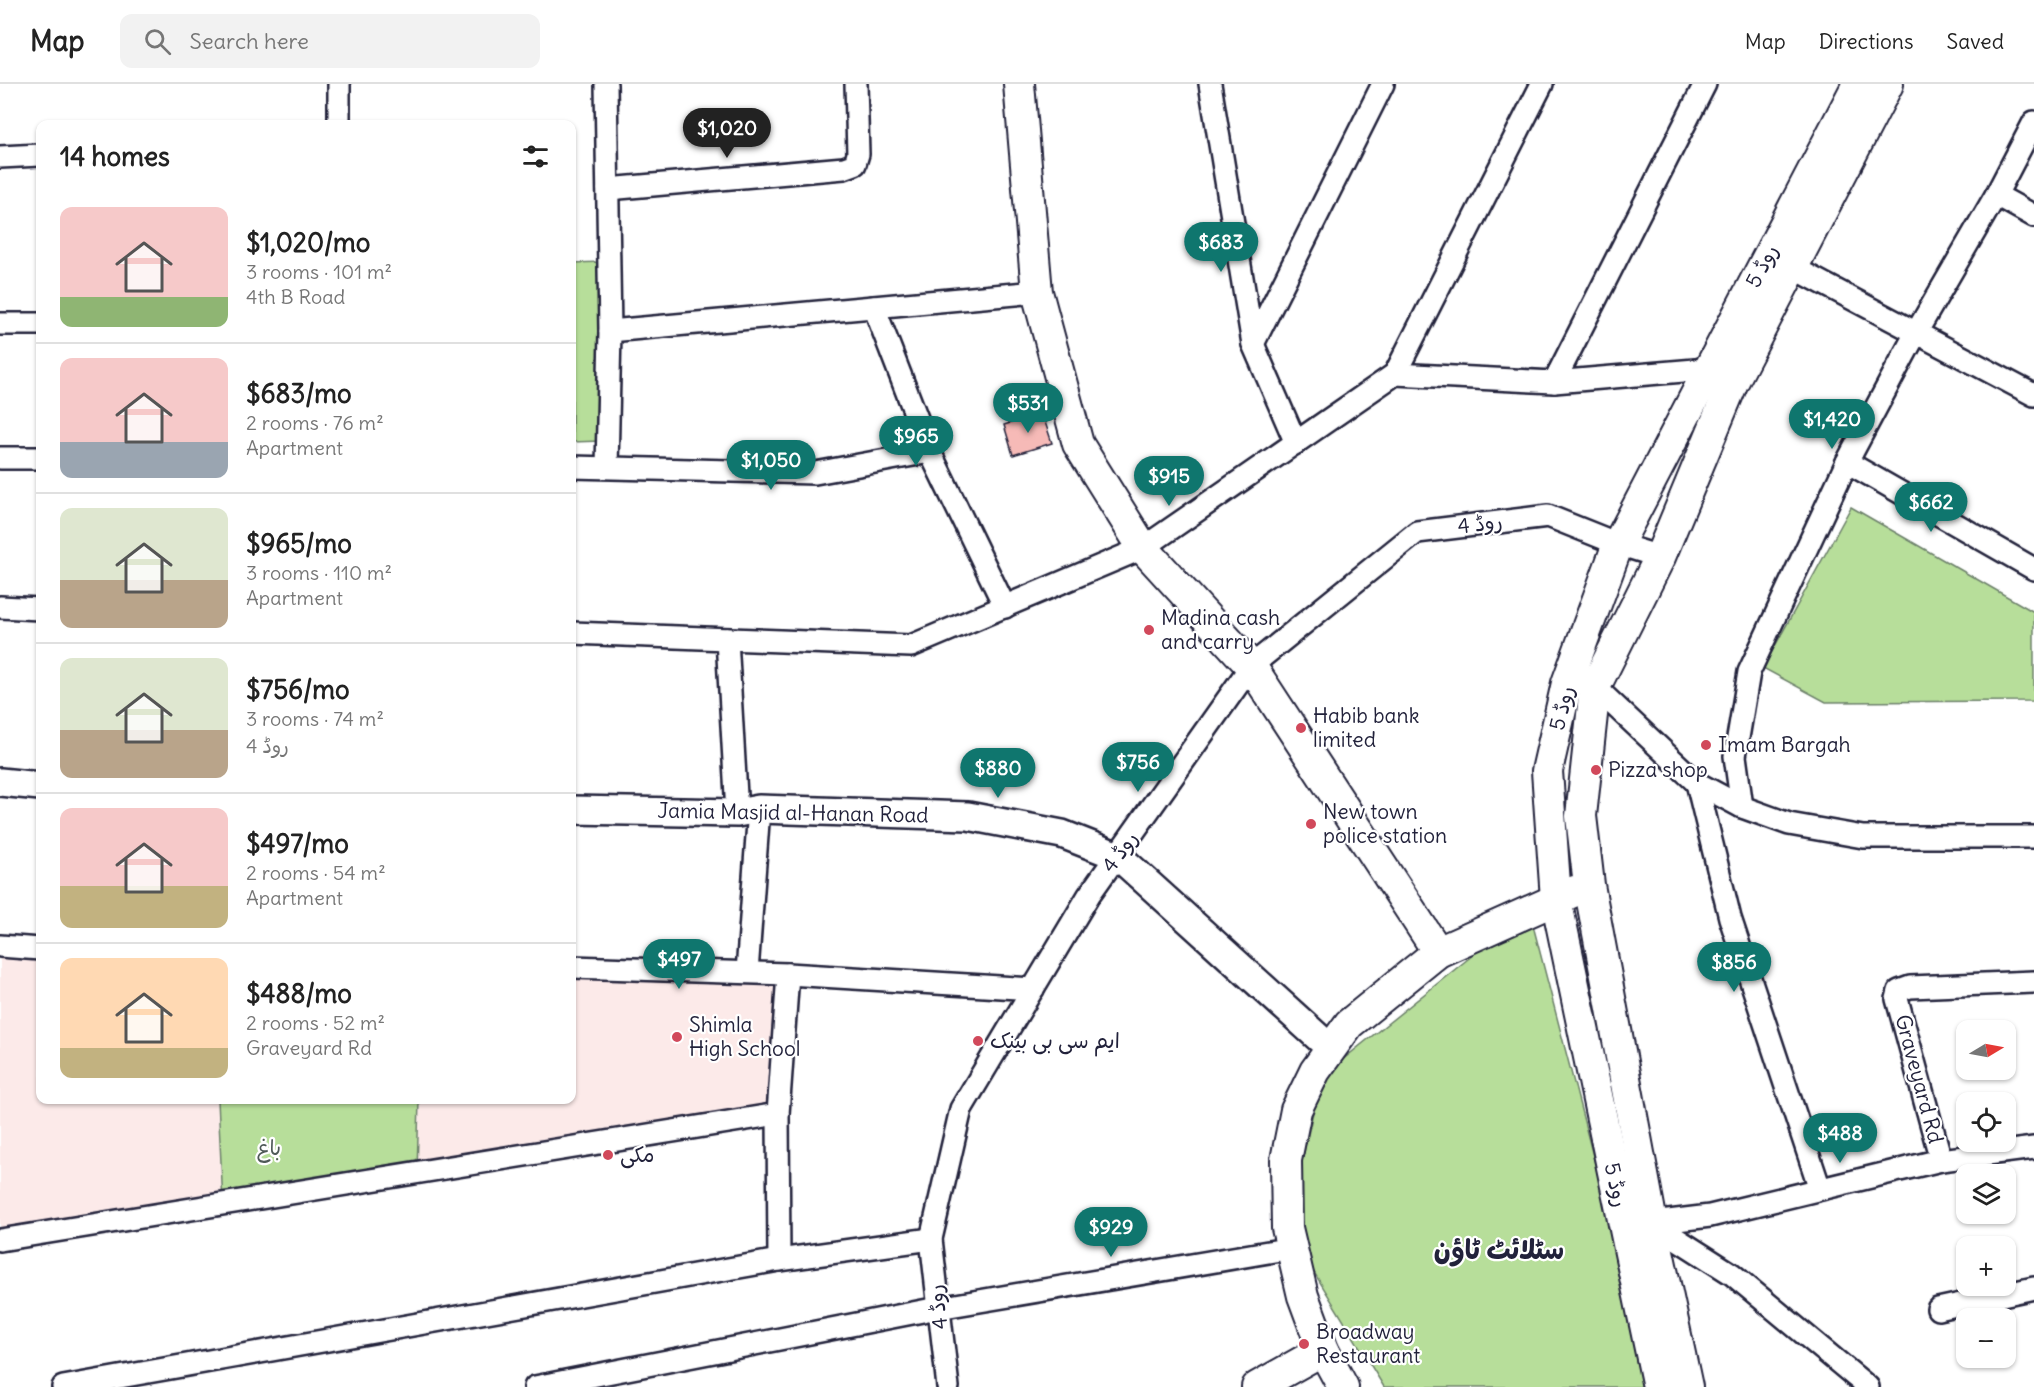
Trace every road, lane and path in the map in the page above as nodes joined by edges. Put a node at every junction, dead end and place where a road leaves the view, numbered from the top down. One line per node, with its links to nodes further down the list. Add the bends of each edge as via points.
1 (339, 84): 11 (street)
2 (606, 84): 15 (street)
3 (856, 84): 15 (street, via 855,164)
4 (1019, 84): 19 (main road)
5 (1210, 84): 25 (street)
6 (1383, 84): 25 (street)
7 (1542, 84): 26 (street)
8 (1705, 84): 28 (street)
9 (1858, 84): 27 (main road, روڈ 5)
10 (1888, 84): 18 (main road, روڈ 5)
11 (339, 120)
12 (2034, 122): 16 (street)
13 (36, 155): 14 (street)
14 (0, 157)
15 (608, 189): 23 (street)
16 (1996, 195): 17 (street); 24 (street)
17 (2034, 216)
18 (1794, 268): 24 (street); 27 (main road, روڈ 5)
19 (1037, 292): 20 (street); 38 (main road, via 1078,444)
20 (874, 307): 23 (street); 31 (street)
21 (0, 324): 22 (street)
22 (36, 324)
23 (610, 331): 36 (street)
24 (1917, 331): 29 (street); 34 (street)
25 (1253, 344): 30 (street)
26 (1395, 374): 28 (street); 30 (street)
27 (1720, 375): 28 (street); 37 (main road, روڈ 5); 39 (main road, روڈ 5)
28 (1554, 382)
29 (2034, 395)
30 (1296, 443): 38 (street)
31 (930, 452): 36 (street, via 815,473); 42 (street)
32 (0, 458): 33 (street)
33 (36, 458)
34 (1847, 462): 40 (street); 51 (street, via 1749,672 1734,756)
35 (576, 467): 36 (street)
36 (607, 467)
37 (1618, 544): 39 (street, روڈ 4); 46 (street, روڈ 4, via 1548,516 1417,532); 57 (main road, روڈ 5, via 1567,683 1547,771)
38 (1143, 548): 42 (street); 46 (main road)
39 (1660, 557): 47 (main road, روڈ 5)
40 (2034, 569)
41 (0, 607): 43 (street)
42 (1005, 607): 45 (street, via 911,646)
43 (36, 609)
44 (576, 633): 45 (street)
45 (727, 639): 53 (street)
46 (1251, 666): 55 (street, روڈ 4); 60 (main road)
47 (1595, 687): 49 (street); 56 (main road, روڈ 5, via 1581,816)
48 (0, 782): 50 (street)
49 (1697, 783): 51 (street); 70 (street, via 1730,918)
50 (36, 786)
51 (1742, 807): 54 (street, via 1789,824 1863,837)
52 (576, 810): 53 (street, Jamia Masjid al-Hanan Road)
53 (748, 811): 55 (street, Jamia Masjid al-Hanan Road, via 968,816 1062,834); 62 (street)
54 (2034, 837)
55 (1118, 856): 65 (street, روڈ 4, via 1089,895); 66 (street, Jamia Masjid al-Hanan Road)
56 (1589, 885): 57 (main road); 71 (main road, روڈ 5)
57 (1556, 899): 60 (main road); 85 (main road, روڈ 5)
58 (0, 946): 59 (street)
59 (36, 949)
60 (1438, 952): 66 (main road, via 1349,1024)
61 (576, 967): 62 (street)
62 (747, 972): 63 (street)
63 (788, 974): 65 (street); 67 (street)
64 (2034, 982): 69 (street, Graveyard Rd, via 1910,987 1899,991 1897,999)
65 (1033, 989): 72 (street, روڈ 4, via 961,1109)
66 (1330, 1048): 74 (main road, via 1296,1110 1286,1160 1287,1228)
67 (778, 1114): 73 (street); 75 (street)
68 (2034, 1148): 69 (street)
69 (1941, 1160): 70 (street)
70 (1820, 1189): 71 (street, via 1710,1216)
71 (1652, 1223): 86 (main road, روڈ 5); 87 (street, via 1732,1274)
72 (931, 1239): 75 (street); 77 (street, روڈ 4)
73 (0, 1240)
74 (1292, 1248): 77 (street); 79 (main road, via 1303,1296)
75 (779, 1260): 81 (street)
76 (2034, 1288): 78 (street)
77 (938, 1308): 82 (street); 83 (street, روڈ 4)
78 (1938, 1309)
79 (1323, 1350): 80 (main road); 84 (main road)
80 (1333, 1383)
81 (63, 1387)
82 (535, 1387)
83 (948, 1387)
84 (1257, 1387)
85 (1658, 1387)
86 (1687, 1387)
87 (1868, 1387)

